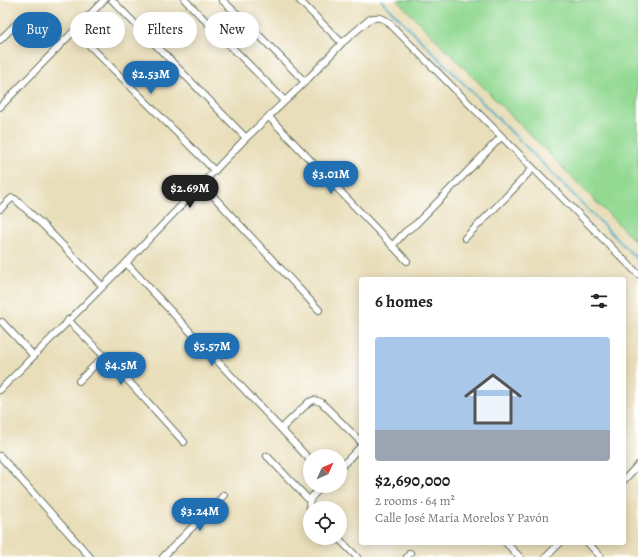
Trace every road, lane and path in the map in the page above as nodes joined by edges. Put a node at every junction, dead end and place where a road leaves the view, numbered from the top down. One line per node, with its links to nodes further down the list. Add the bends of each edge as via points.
1 (104, 0): 6 (street)
2 (112, 0): 17 (street)
3 (185, 0): 13 (street)
4 (222, 0): 12 (street)
5 (299, 0): 10 (street)
6 (93, 12)
7 (12, 28): 9 (street)
8 (70, 36): 14 (street)
9 (0, 40)
10 (342, 43): 12 (street); 16 (street, via 370,19 380,17)
11 (92, 48): 19 (street)
12 (305, 82): 13 (street)
13 (285, 101): 15 (street)
14 (0, 107)
15 (269, 117): 17 (street); 23 (street)
16 (501, 137): 18 (street); 23 (street)
17 (246, 138): 19 (street)
18 (533, 168): 22 (street); 26 (street)
19 (214, 172): 20 (street)
20 (202, 184): 25 (street); 28 (street)
21 (0, 209): 27 (street, via 12,198 15,199)
22 (465, 238)
23 (392, 246): 24 (street)
24 (407, 261)
25 (126, 263): 27 (street); 35 (street)
26 (638, 274)
27 (102, 286): 29 (street)
28 (319, 310)
29 (68, 320): 31 (street); 32 (street)
30 (2, 322): 31 (street)
31 (34, 356): 34 (street)
32 (104, 356): 33 (street); 37 (street)
33 (79, 381)
34 (0, 389)
35 (281, 429): 36 (street, via 314,400 321,402); 39 (street)
36 (359, 440)
37 (184, 442)
38 (359, 448): 42 (street)
39 (303, 453)
40 (0, 456): 52 (street)
41 (267, 456): 47 (street)
42 (347, 461)
43 (638, 465): 44 (street)
44 (626, 478)
45 (316, 493): 47 (street)
46 (224, 495): 53 (street)
47 (309, 500)
48 (345, 545): 54 (street)
49 (508, 545): 55 (street)
50 (558, 545): 56 (street)
51 (590, 545): 57 (street)
52 (90, 557)
53 (164, 557)
54 (357, 557)
55 (520, 557)
56 (546, 557)
57 (601, 557)

